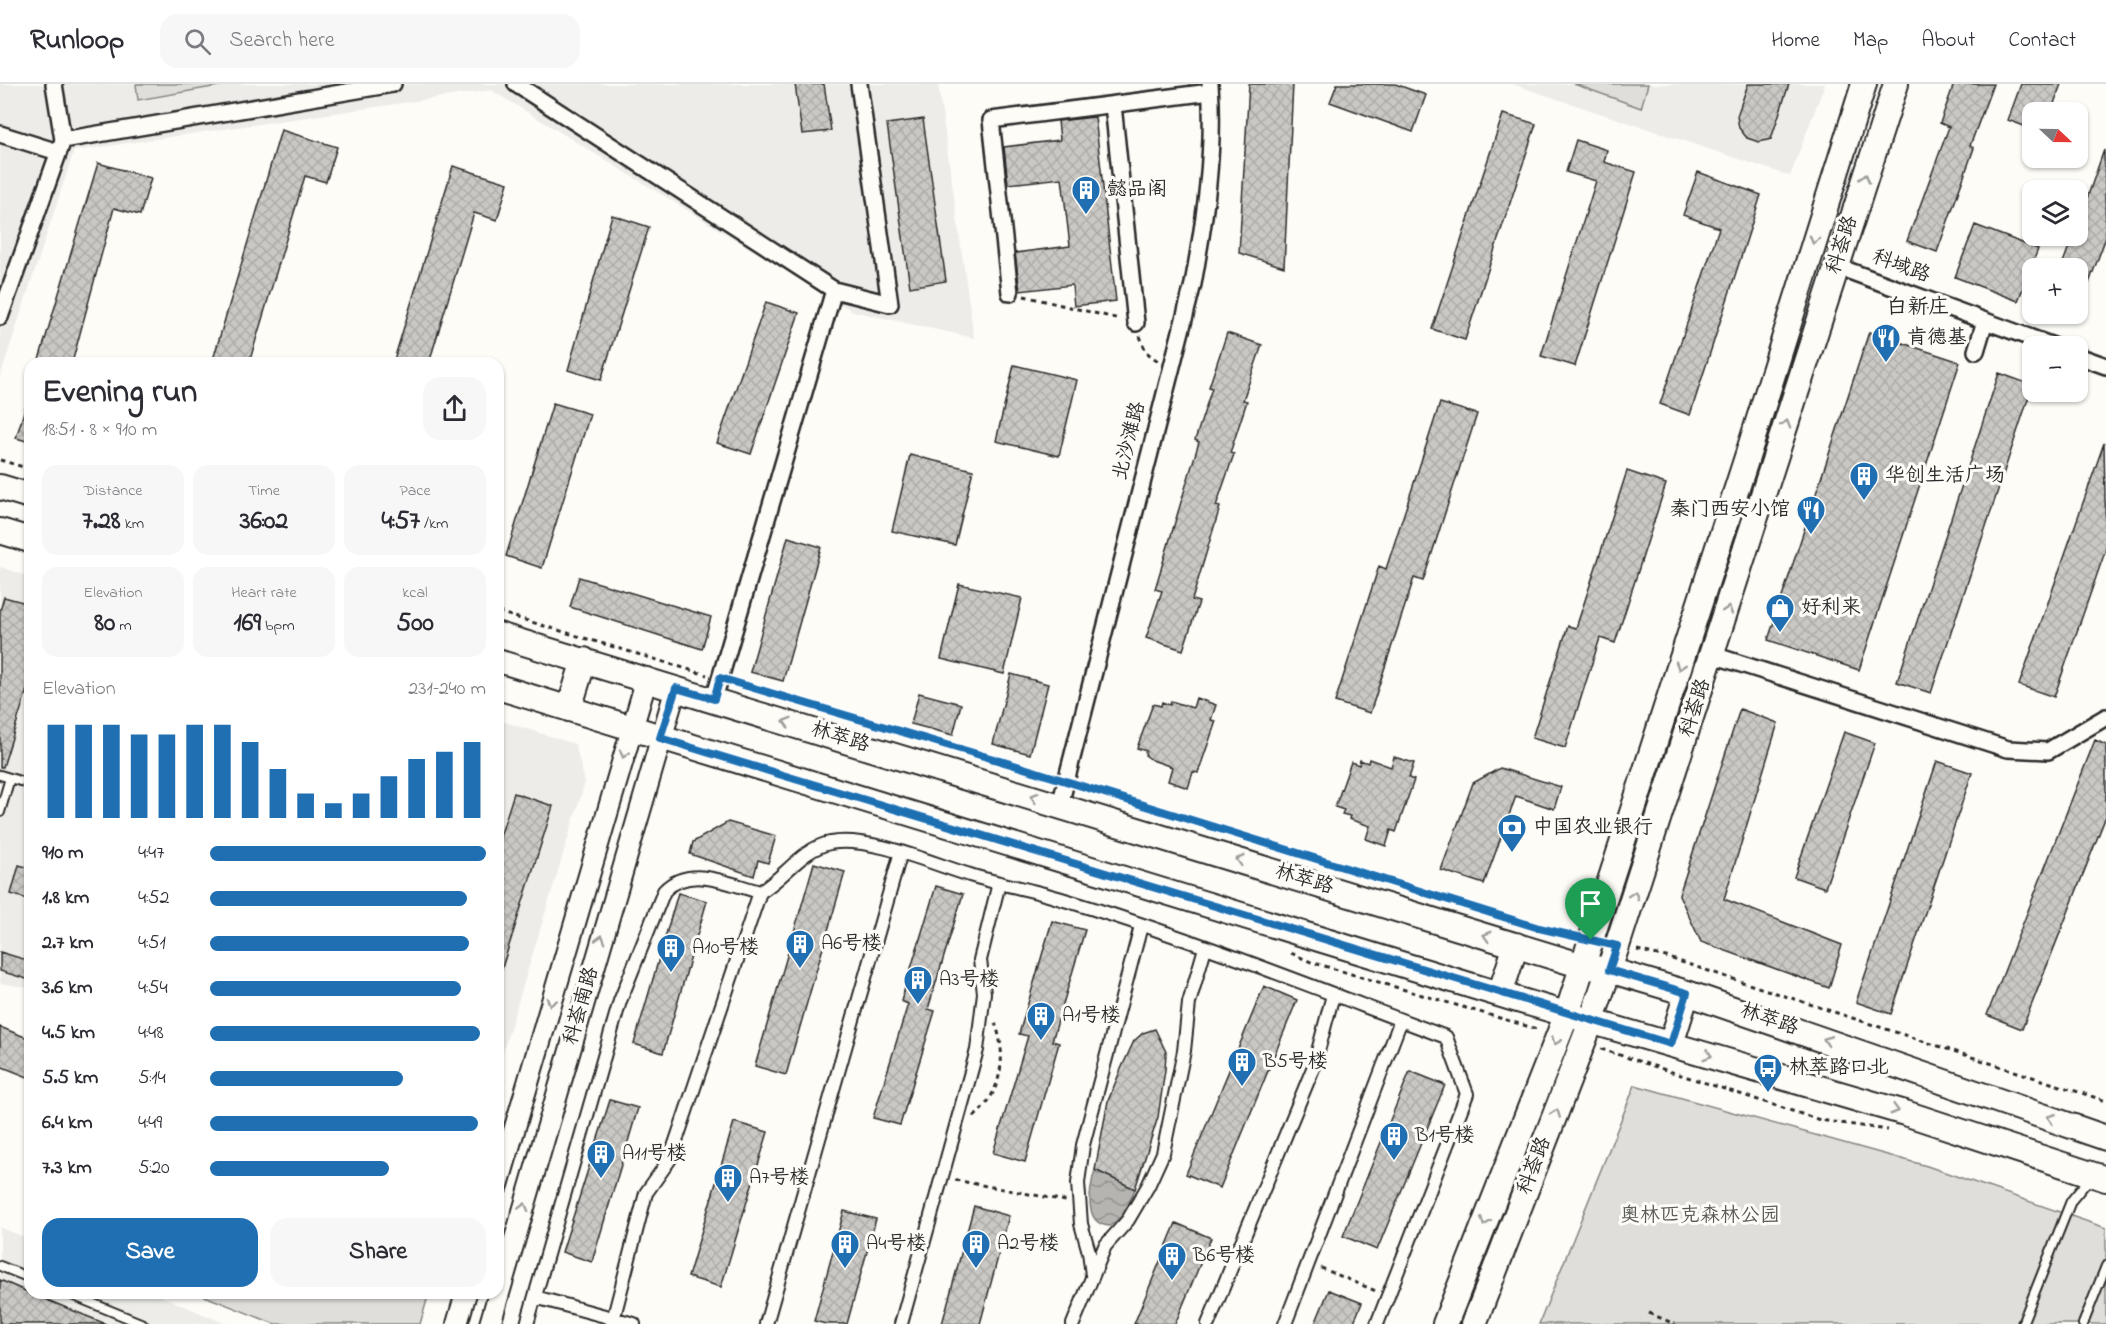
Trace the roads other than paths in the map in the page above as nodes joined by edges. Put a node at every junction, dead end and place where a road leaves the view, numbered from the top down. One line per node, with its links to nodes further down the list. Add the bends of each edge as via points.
1 (54, 84): 10 (street)
2 (393, 84): 10 (street)
3 (516, 84): 12 (street)
4 (859, 84): 12 (street, via 890,304)
5 (1864, 84): 47 (main road, 科荟路, one-way to 47, via 1748,458)
6 (1896, 84): 11 (main road, 科荟路, one-way to 6)
7 (1210, 88): 8 (street); 39 (street, 北沙滩路, via 1213,139 1193,284)
8 (1113, 105): 13 (street, via 991,120); 16 (street)
9 (0, 134): 10 (street)
10 (61, 146): 14 (street)
11 (1836, 266): 15 (street, 科域路); 26 (main road, 科荟路, one-way to 11)
12 (834, 290): 31 (street)
13 (1010, 293)
14 (0, 317)
15 (1985, 321): 17 (street, 科域路); 18 (street)
16 (1136, 323)
17 (2026, 336)
18 (1976, 351)
19 (2088, 360): 20 (street)
20 (2106, 366)
21 (0, 487): 22 (main road)
22 (24, 494)
23 (0, 531): 24 (main road)
24 (24, 538)
25 (504, 637): 27 (main road, 林萃路)
26 (1713, 655): 33 (street, via 2008,749 2048,751); 48 (main road, 科荟路, one-way to 26)
27 (584, 660): 28 (main road, 林萃路); 32 (main road)
28 (647, 678): 29 (main road, 林萃路); 34 (street, 科荟南路)
29 (676, 688): 31 (main road, 林萃路); 35 (street, 科荟南路)
30 (504, 689): 32 (main road)
31 (717, 689): 39 (main road, 林萃路, one-way to 31)
32 (569, 709): 34 (main road)
33 (2106, 717)
34 (631, 729): 35 (main road); 57 (street, 科荟南路, one-way to 57)
35 (660, 738): 50 (main road); 62 (street, 科荟南路, one-way to 35)
36 (0, 775): 37 (lane)
37 (10, 778): 38 (lane); 40 (lane)
38 (24, 782)
39 (1063, 793): 45 (main road, 林萃路, one-way to 39)
40 (0, 812)
41 (902, 852): 42 (street); 43 (street, via 832,842 819,846); 74 (street)
42 (999, 882): 44 (street); 75 (street, via 980,960 984,993 977,1050)
43 (760, 892): 64 (street, via 702,877 685,877 664,891 620,1001); 72 (street, via 670,1159 646,1193)
44 (1141, 926): 46 (street); 63 (street, via 1083,1145 1078,1183 1081,1224)
45 (1516, 945): 47 (main road, 林萃路); 50 (main road)
46 (1205, 948): 51 (street); 63 (street, via 1189,1004 1184,1051 1163,1153 1128,1220 1104,1246)
47 (1583, 966): 48 (main road, 林萃路); 52 (main road, 科荟路)
48 (1609, 970): 49 (main road, 林萃路); 54 (main road, 科荟路)
49 (1687, 993): 55 (main road); 56 (main road, 林萃路, one-way to 49)
50 (1500, 994): 52 (main road)
51 (1333, 995): 53 (street); 77 (street, via 1314,1066)
52 (1567, 1014): 54 (main road); 80 (main road, 科荟路, one-way to 80)
53 (1401, 1020): 78 (street); 79 (street, via 1446,1037 1467,1094)
54 (1591, 1022): 55 (main road); 81 (main road, 科荟路, one-way to 54)
55 (1671, 1044): 58 (main road, one-way to 58)
56 (2106, 1138)
57 (504, 1164)
58 (2100, 1176): 82 (lane, via 2071,1201)
59 (0, 1266): 61 (lane)
60 (2106, 1266): 83 (lane)
61 (24, 1276)
62 (504, 1276)
63 (1092, 1276): 76 (street)
64 (535, 1297): 71 (street); 73 (street)
65 (82, 1299): 68 (lane)
66 (464, 1299): 69 (street)
67 (497, 1299): 70 (street, 科荟南路, one-way to 67)
68 (143, 1324)
69 (457, 1324)
70 (490, 1324)
71 (527, 1324)
72 (612, 1324)
73 (634, 1324)
74 (766, 1324)
75 (901, 1324)
76 (1073, 1324)
77 (1208, 1324)
78 (1286, 1324)
79 (1377, 1324)
80 (1445, 1324)
81 (1474, 1324)
82 (2022, 1324)
83 (2083, 1324)

